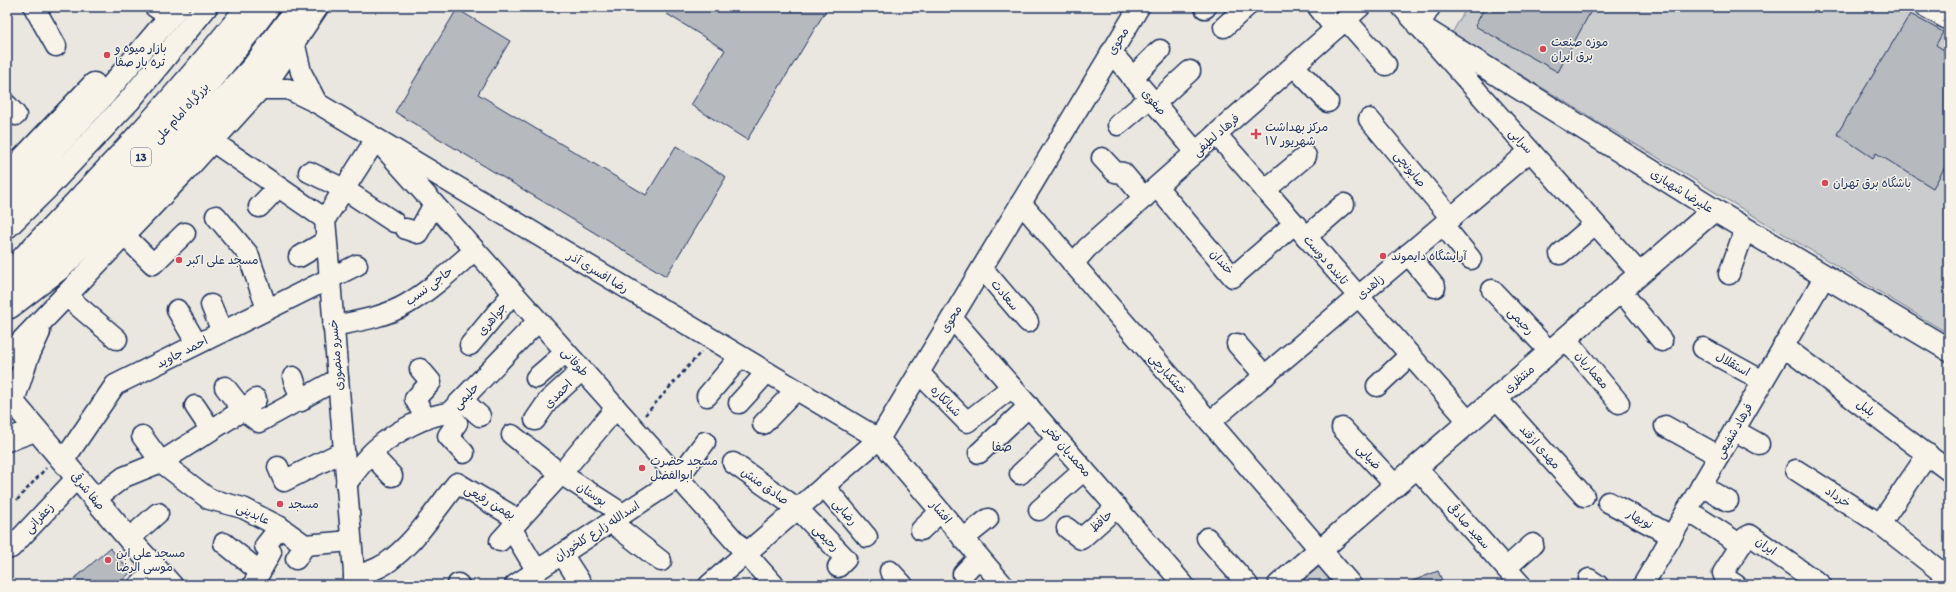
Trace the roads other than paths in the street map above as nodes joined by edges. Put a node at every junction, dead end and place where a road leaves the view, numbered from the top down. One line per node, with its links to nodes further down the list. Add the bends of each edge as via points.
1 (34, 7): 19 (street)
2 (206, 7): 55 (main road, via 129,101 48,188)
3 (230, 7): 64 (street, via 192,56 124,134)
4 (246, 7): 70 (street, via 191,75)
5 (268, 7): 81 (main road, بزرگراه امام علی / 13, via 232,55 179,116)
6 (298, 7): 83 (main road, via 252,68 131,199 62,268)
7 (317, 7): 18 (main road)
8 (1139, 7): 21 (street, محوی)
9 (1246, 7): 17 (street)
10 (1318, 7): 15 (street)
11 (1402, 7): 14 (street, سرابی)
12 (1926, 7): 16 (street)
13 (163, 8): 40 (main road); 49 (main road, via 104,95 55,148)
14 (1424, 16): 35 (street, سرابی); 50 (main road, علیرضا شهبازی)
15 (1347, 18): 22 (street); 23 (street, فرهاد لطیفی)
16 (1949, 20)
17 (1224, 27)
18 (294, 41): 26 (main road); 29 (street, via 301,72)
19 (56, 46)
20 (1160, 50): 25 (street)
21 (1111, 52): 25 (street, صفوی); 45 (street, محوی)
22 (1386, 64)
23 (1294, 66): 28 (street); 32 (street, فرهاد لطیفی)
24 (1190, 71): 27 (street)
25 (1132, 78): 27 (street, صفوی)
26 (259, 90): 29 (street, رضا افسری آذر, via 288,89); 34 (main road)
27 (1152, 100): 31 (street); 36 (street, صفوی)
28 (1328, 102)
29 (317, 103): 33 (street, رضا افسری آذر)
30 (1369, 119): 53 (street, صابونچی)
31 (1118, 125)
32 (1216, 134): 36 (street, فرهاد لطیفی); 43 (street, تابنده دوست)
33 (376, 139): 42 (street); 46 (street, طوفانی); 104 (street, رضا افسری آذر)
34 (212, 141): 41 (street); 58 (main road)
35 (1530, 151): 53 (street, زاهدی); 54 (street, سرابی)
36 (1196, 152): 44 (street, فرهاد لطیفی)
37 (1306, 156): 43 (street)
38 (1102, 158): 44 (street, via 1115,172 1123,173)
39 (309, 172): 42 (street)
40 (7, 175)
41 (278, 187): 48 (street); 52 (street)
42 (344, 189): 46 (street, via 400,226 418,233); 52 (street)
43 (1265, 190): 57 (street, تابنده دوست)
44 (1151, 192): 57 (street, خندان, via 1234,277); 67 (street, فرهاد لطیفی, via 1087,248)
45 (1021, 203): 67 (street, خشکبارچی); 69 (street, محوی)
46 (434, 204): 61 (street, طوفانی)
47 (1344, 204): 57 (street)
48 (259, 207)
49 (7, 208)
50 (1714, 210): 56 (main road, علیرضا شهبازی); 71 (main road, منتظری)
51 (216, 216): 84 (street, via 248,254)
52 (325, 219): 60 (street, خسرو منصوری)
53 (1447, 222): 62 (street, زاهدی); 66 (street, صابونچی)
54 (1594, 224): 63 (street); 71 (street, سرابی)
55 (7, 227)
56 (1745, 229): 72 (street); 73 (main road, علیرضا شهبازی)
57 (1300, 230): 80 (street, تابنده دوست)
58 (123, 234): 59 (street, via 153,264); 79 (main road)
59 (185, 234)
60 (326, 241): 65 (street); 74 (street, خسرو منصوری)
61 (475, 250): 78 (street, طوفانی); 90 (street, حاجی نسب, via 426,291 406,304 378,316)
62 (1408, 254): 75 (street); 80 (street, زاهدی)
63 (1560, 254)
64 (7, 255)
65 (300, 257)
66 (1471, 259)
67 (1073, 264): 132 (street, خشکبارچی)
68 (357, 265): 74 (street, احمد جاوید)
69 (982, 268): 87 (street, محوی); 89 (street, سعادت)
70 (7, 274)
71 (1640, 274): 77 (main road, منتظری)
72 (1729, 274)
73 (1824, 276): 98 (street, فرهاد شفیعی); 100 (main road, علیرضا شهبازی)
74 (330, 278): 84 (street, احمد جاوید); 90 (street, خسرو منصوری)
75 (1435, 287)
76 (1492, 290): 96 (street, رحیمی)
77 (1621, 290): 93 (street); 96 (main road, منتظری)
78 (513, 293): 88 (street, طوفانی); 97 (street, جواهری)
79 (65, 295): 86 (main road); 92 (street)
80 (1358, 297): 103 (street, تابنده دوست); 109 (street, زاهدی)
81 (7, 302)
82 (211, 305): 91 (street)
83 (7, 309)
84 (268, 309): 91 (street, احمد جاوید)
85 (177, 310): 94 (street)
86 (45, 318): 102 (main road); 121 (main road, via 27,358 14,398)
87 (952, 318): 108 (street, محوی); 116 (street, محمدیان فخر)
88 (538, 321): 101 (street, طوفانی); 127 (street, حلیمی)
89 (1028, 322)
90 (333, 326): 112 (street, خسرو منصوری)
91 (222, 332): 94 (street, احمد جاوید)
92 (117, 339)
93 (1662, 341)
94 (197, 344): 157 (street, احمد جاوید, via 115,385)
95 (1237, 344): 109 (street)
96 (1558, 345): 119 (main road, منتظری); 123 (street, معماریان)
97 (470, 346)
98 (1783, 346): 113 (street, فرهاد شفیعی); 151 (street, بلبل)
99 (1703, 348): 113 (street, استقلال)
100 (1949, 350)
101 (566, 352): 106 (street, طوفانی); 111 (street)
102 (8, 355)
103 (1410, 355): 114 (street); 133 (street, تابنده دوست)
104 (740, 357): 107 (street, رضا افسری آذر); 118 (street)
105 (420, 368): 130 (street, via 431,382 415,399)
106 (582, 370): 128 (street, طوفانی); 131 (street, احمدی, via 548,402)
107 (767, 372): 117 (street, رضا افسری آذر); 122 (street)
108 (919, 373): 116 (street, شبانکاره, via 967,422); 142 (street, محوی)
109 (1265, 376): 132 (street, زاهدی)
110 (293, 377): 120 (street)
111 (536, 378)
112 (338, 379): 120 (street); 147 (street, خسرو منصوری)
113 (1763, 381): 138 (street, فرهاد شفیعی)
114 (1377, 386)
115 (225, 387): 124 (street)
116 (1012, 387): 126 (street, محمدیان فخر)
117 (796, 390): 134 (street); 142 (street, رضا افسری آذر)
118 (707, 396)
119 (1496, 398): 133 (main road, منتظری); 169 (street, مهدی ازقند)
120 (301, 401): 124 (street, via 259,422)
121 (9, 403): 139 (main road, صفا شرقی); 157 (main road, صفا شرقی)
122 (739, 403)
123 (1619, 403)
124 (250, 404): 137 (street)
125 (195, 406): 137 (street)
126 (1029, 406): 143 (street, محمدیان فخر); 149 (street)
127 (456, 407): 129 (street); 130 (street, حلیمی); 148 (street, via 458,423 448,436)
128 (616, 408): 161 (street, بهمن رفیعی); 164 (street, طوفانی)
129 (480, 416)
130 (426, 419): 150 (street, حلیمی, via 377,447)
131 (535, 420)
132 (1210, 422): 195 (street, خشکبارچی)
133 (1469, 422): 156 (main road, منتظری)
134 (763, 424)
135 (1665, 426): 152 (street)
136 (1342, 428): 166 (street, ضیایی)
137 (211, 430): 153 (street)
138 (1734, 430): 146 (street); 152 (street, فرهاد شفیعی)
139 (27, 433): 144 (main road); 157 (main road, صفا شرقی)
140 (512, 435): 161 (street, بوستان)
141 (142, 436): 153 (street, عابدینی)
142 (879, 439): 167 (street, محوی); 177 (street, افشار)
143 (1058, 439): 158 (street, محمدیان فخر); 162 (street)
144 (7, 440)
145 (705, 442): 164 (street, اسدالله زارع کلخوران)
146 (1758, 444)
147 (344, 451): 155 (street, via 284,481); 165 (street, خسرو منصوری)
148 (464, 453)
149 (979, 453)
150 (371, 454): 163 (street); 165 (street, حلیمی)
151 (1928, 454): 160 (street, بلبل); 181 (street)
152 (1719, 456): 168 (street, فرهاد شفیعی)
153 (161, 462): 170 (street, via 124,477); 182 (street, عابدینی, via 209,499 242,508)
154 (733, 463): 174 (street, صادق منش)
155 (278, 467)
156 (1416, 467): 166 (main road, منتظری); 201 (street, سعید صادقی)
157 (64, 470): 170 (main road, صفا شرقی); 189 (main road, صفا شرقی); 193 (street, زعفرانی, via 11,548)
158 (1084, 470): 173 (street, محمدیان فخر); 175 (street)
159 (1796, 470): 181 (street, خرداد)
160 (1949, 470)
161 (561, 474): 179 (street, بوستان); 184 (street, بهمن رفیعی)
162 (1020, 474)
163 (392, 476)
164 (678, 478): 179 (street, اسدالله زارع کلخوران); 196 (street, طوفانی)
165 (346, 484): 190 (street, خسرو منصوری)
166 (1395, 485): 195 (main road, منتظری)
167 (824, 486): 174 (street, محوی); 197 (street, رضایی)
168 (1701, 486): 171 (street); 176 (street, فرهاد شفیعی)
169 (1584, 496)
170 (95, 499): 189 (main road, صفا شرقی)
171 (1728, 501)
172 (1608, 502): 186 (street, نوبهار)
173 (1117, 507): 183 (street, حافظ, via 1081,539); 215 (street, محمدیان فخر)
174 (798, 509): 196 (street, محوی); 197 (street, رحیمی)
175 (1039, 510)
176 (1687, 510): 186 (street, فرهاد شفیعی); 194 (street)
177 (940, 512): 185 (street); 187 (street, افشار)
178 (158, 513): 189 (street)
179 (617, 518): 198 (street, اسدالله زارع کلخوران); 200 (street, بوستان)
180 (988, 519): 187 (street)
181 (1880, 524): 204 (street, خرداد)
182 (280, 527): 190 (street, عابدینی, via 300,552); 205 (street, via 265,546 271,552)
183 (1067, 528)
184 (510, 530): 202 (street); 208 (street, بهمن رفیعی, via 457,483 393,559)
185 (921, 530)
186 (1672, 536): 210 (street, فرهاد شفیعی)
187 (963, 538): 199 (street, افشار)
188 (1208, 538): 216 (street)
189 (126, 541): 207 (main road, صفا شرقی)
190 (352, 541): 208 (street, خسرو منصوری)
191 (224, 543): 205 (street)
192 (1533, 544): 201 (street)
193 (7, 546)
194 (1740, 546): 206 (street, ایران); 220 (street, ایران, via 1750,535)
195 (1320, 550): 217 (main road, منتظری); 218 (main road, خشکبارچی)
196 (746, 553): 212 (street, محوی); 213 (street, طوفانی)
197 (852, 553)
198 (562, 554): 202 (street, اسدالله زارع کلخوران); 211 (street)
199 (979, 558): 203 (street); 214 (street, افشار)
200 (661, 561)
201 (1506, 568): 219 (street, سعید صادقی)
202 (537, 571): 209 (street, اسدالله زارع کلخوران)
203 (962, 574)
204 (1949, 578)
205 (257, 579)
206 (1729, 579)
207 (155, 580)
208 (355, 581)
209 (518, 584)
210 (1646, 584)
211 (582, 585)
212 (709, 585)
213 (774, 585)
214 (1003, 585)
215 (1184, 585)
216 (1248, 585)
217 (1279, 585)
218 (1350, 585)
219 (1522, 585)
220 (1821, 585)

